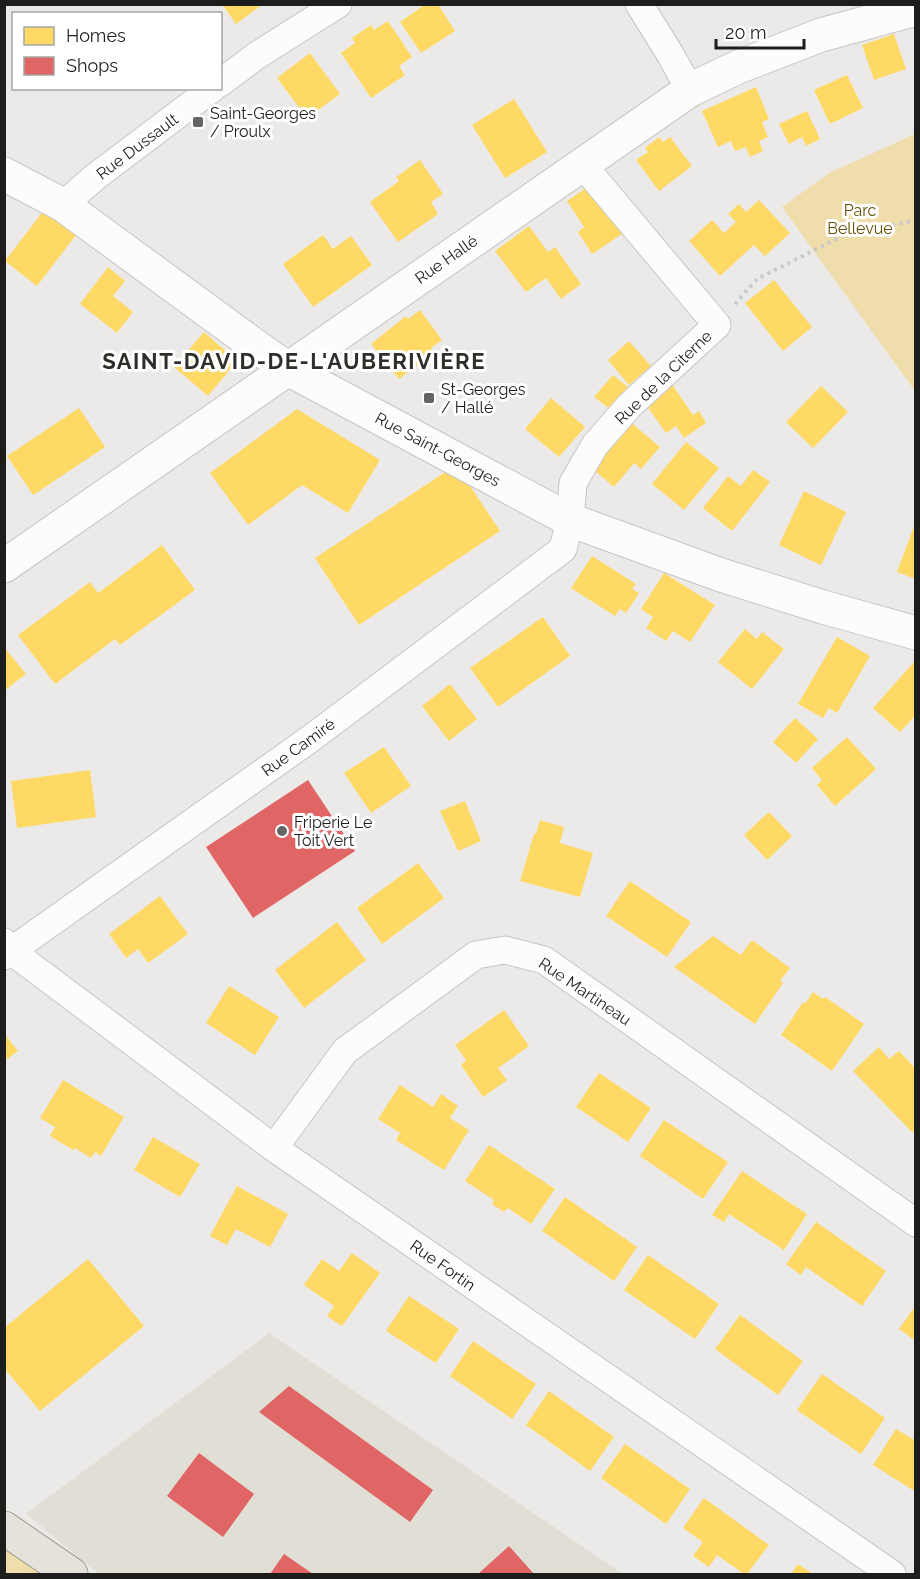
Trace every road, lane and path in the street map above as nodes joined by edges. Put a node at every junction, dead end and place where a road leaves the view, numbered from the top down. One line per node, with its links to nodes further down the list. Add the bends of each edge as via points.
1 (338, 4): 4 (street)
2 (639, 4): 6 (street)
3 (915, 9): 6 (street, Rue Hallé, via 821,35)
4 (222, 82)
5 (210, 90): 9 (street, Rue Dussault)
6 (690, 90): 7 (street, Rue Hallé)
7 (582, 164): 11 (street, Rue de la Citerne); 12 (street, Rue Hallé)
8 (4, 174): 9 (street, Rue Saint-Georges)
9 (63, 205): 12 (street, Rue Saint-Georges)
10 (915, 220): 11 (path, via 842,236 757,279)
11 (717, 325): 13 (street, Rue de la Citerne, via 630,405 595,445 573,483)
12 (288, 369): 13 (street, Rue Saint-Georges); 14 (street, Rue Hallé)
13 (570, 520): 15 (street, Rue Saint-Georges, via 721,575); 16 (street, Rue Camiré, via 563,549 310,739)
14 (4, 566)
15 (915, 633)
16 (7, 950): 17 (street, Rue Fortin)
17 (274, 1148): 18 (street, Rue Martineau, via 345,1051 476,955 505,950 544,960); 21 (street, Rue Fortin)
18 (915, 1223)
19 (4, 1528): 20 (main road)
20 (71, 1575)
21 (892, 1575)

